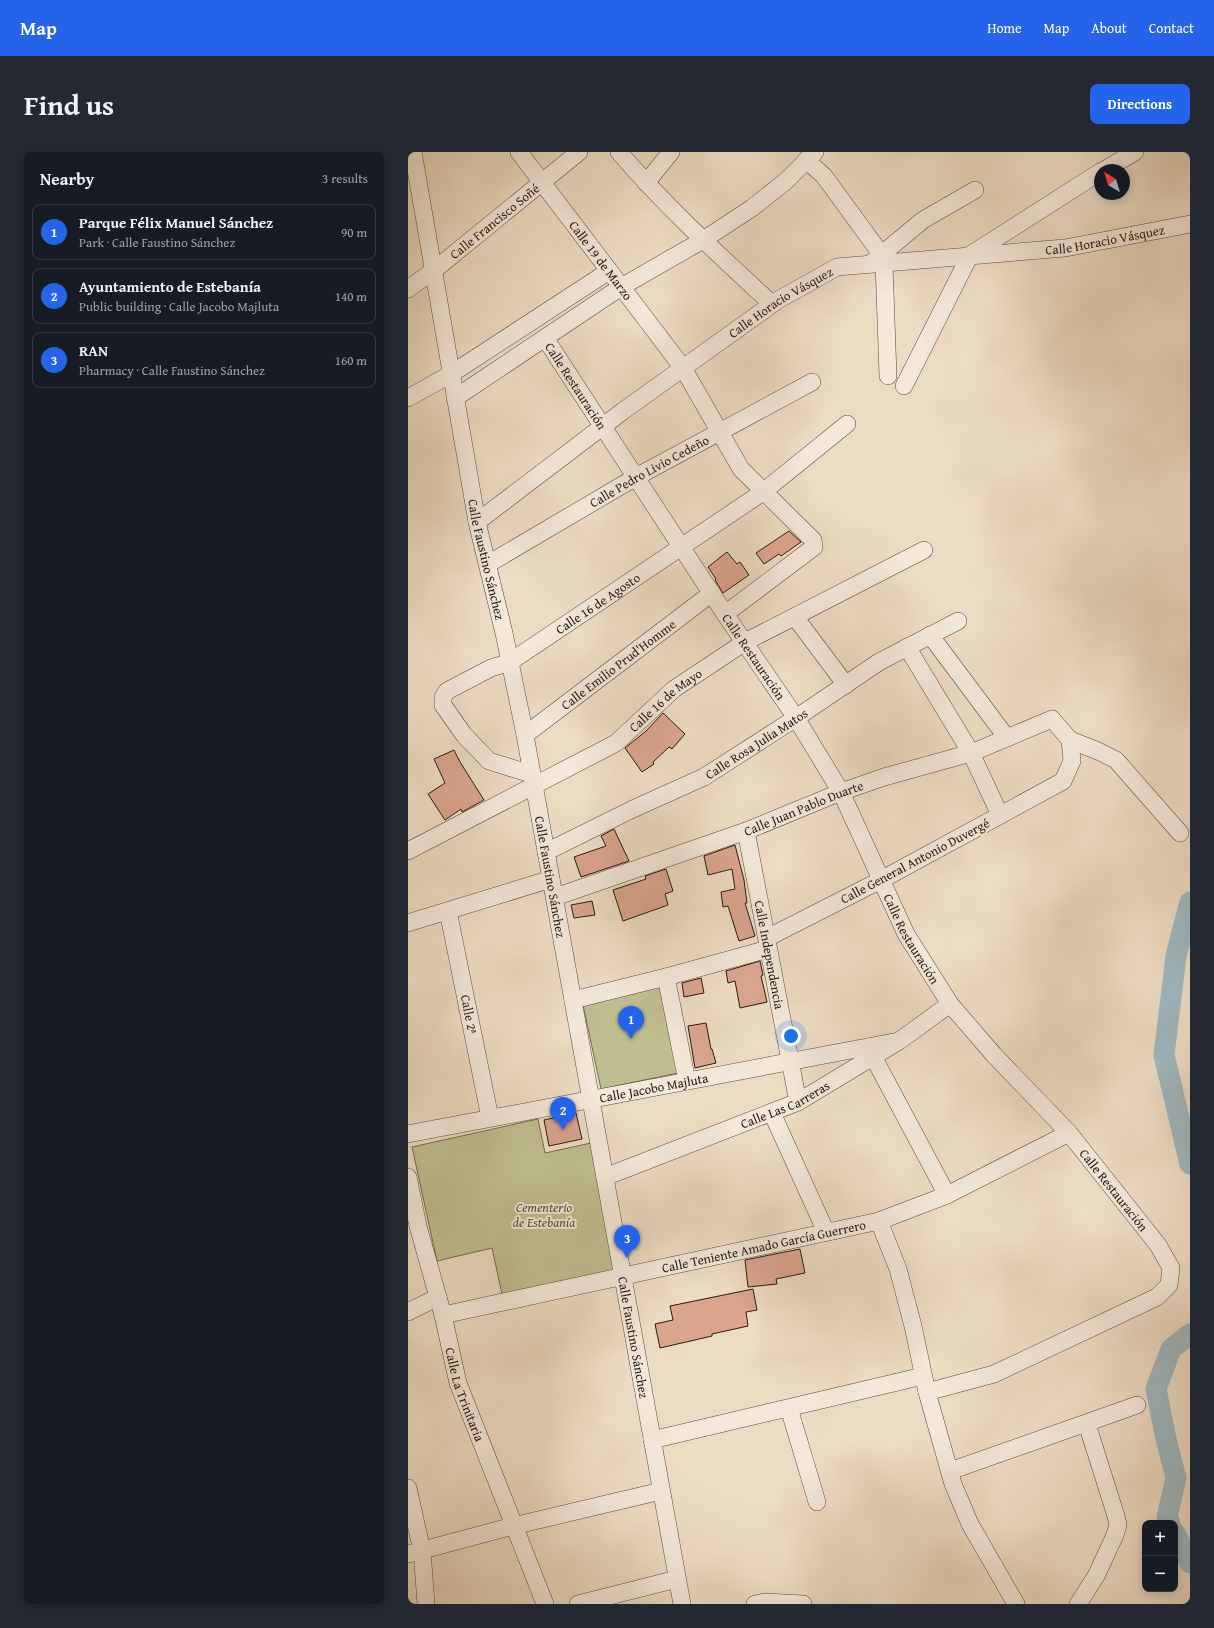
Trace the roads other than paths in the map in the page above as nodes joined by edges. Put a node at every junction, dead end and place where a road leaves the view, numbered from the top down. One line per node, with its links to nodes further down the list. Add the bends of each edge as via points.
1 (413, 152): 17 (street, Calle Faustino Sánchez)
2 (519, 152): 10 (street, Calle 19 de Marzo)
3 (579, 152): 10 (street, Calle Francisco Soñé)
4 (619, 152): 11 (street)
5 (671, 152): 11 (street)
6 (1135, 152): 8 (street)
7 (811, 156): 14 (street, via 786,181 752,208); 16 (street)
8 (1108, 164)
9 (1094, 173): 15 (street)
10 (542, 183): 17 (street, Calle Francisco Soñé); 18 (street, Calle 19 de Marzo)
11 (646, 183): 14 (street)
12 (975, 190): 16 (street, via 923,220)
13 (1190, 224): 15 (street, Calle Horacio Vásquez, via 1065,248)
14 (703, 240): 19 (street); 21 (street)
15 (970, 255): 16 (street, Calle Horacio Vásquez); 27 (street)
16 (878, 260): 21 (street, Calle Horacio Vásquez, via 837,267); 25 (street)
17 (433, 271): 20 (street, Calle Francisco Soñé); 24 (street, Calle Faustino Sánchez)
18 (609, 271): 19 (street, Calle 19 de Marzo); 24 (street)
19 (621, 287): 22 (street); 23 (street, Calle 19 de Marzo)
20 (408, 289)
21 (772, 304): 23 (street, Calle Horacio Vásquez)
22 (545, 338): 29 (street); 31 (street, Calle Restauración)
23 (683, 368): 31 (street, Calle Horacio Vásquez); 32 (street, Calle 19 de Marzo)
24 (451, 374): 28 (street); 29 (street, Calle Faustino Sánchez)
25 (888, 376)
26 (812, 382): 32 (street, Calle Pedro Livio Cedeño)
27 (904, 386)
28 (408, 398)
29 (455, 398): 35 (street, Calle Faustino Sánchez)
30 (847, 424): 34 (street, Calle 16 de Agosto)
31 (603, 427): 33 (street, Calle Restauración); 35 (street, Calle Horacio Vásquez)
32 (720, 431): 33 (street, Calle Pedro Livio Cedeño); 34 (street, Calle 19 de Marzo, via 741,469)
33 (636, 477): 36 (street, Calle Restauración); 38 (street, Calle Pedro Livio Cedeño)
34 (763, 492): 36 (street, Calle 16 de Agosto); 40 (street, Calle 19 de Marzo, via 813,540 814,547)
35 (477, 522): 38 (street, Calle Faustino Sánchez)
36 (681, 546): 39 (street, Calle Restauración); 46 (street, Calle 16 de Agosto)
37 (924, 550): 41 (street, Calle 16 de Mayo)
38 (488, 564): 46 (street, Calle Faustino Sánchez)
39 (712, 593): 40 (street, Calle Restauración); 49 (street, Calle Emilio Prud'Homme)
40 (725, 614): 44 (street, Calle Restauración)
41 (795, 617): 44 (street, Calle 16 de Mayo); 47 (street)
42 (958, 621): 43 (street, Calle Rosa Julia Matos)
43 (930, 635): 45 (street, Calle Rosa Julia Matos); 50 (street)
44 (745, 642): 48 (street, Calle Restauración); 53 (street, Calle 16 de Mayo, via 674,689 616,743)
45 (907, 647): 47 (street, Calle Rosa Julia Matos); 52 (street)
46 (510, 662): 49 (street, Calle Faustino Sánchez); 53 (street, Calle 16 de Agosto, via 491,668 447,690 443,697 443,705 464,735 489,761)
47 (846, 684): 48 (street, Calle Rosa Julia Matos)
48 (796, 718): 54 (street, Calle Restauración); 59 (street, Calle Rosa Julia Matos, via 704,777)
49 (525, 734): 53 (street, Calle Faustino Sánchez)
50 (1007, 738): 51 (street, Calle Juan Pablo Duarte, via 1052,719); 52 (street, Calle Juan Pablo Duarte)
51 (1070, 740): 55 (street, Calle General Antonio Duvergé, via 1072,761 1063,782); 57 (street, via 1116,760)
52 (971, 753): 54 (street, Calle Juan Pablo Duarte, via 884,777); 55 (street)
53 (532, 780): 58 (street, Calle 16 de Mayo); 59 (street, Calle Faustino Sánchez)
54 (841, 792): 56 (street, Calle Juan Pablo Duarte); 61 (street, Calle Restauración)
55 (1000, 815): 61 (street, Calle General Antonio Duvergé)
56 (746, 831): 62 (street, Calle Juan Pablo Duarte); 65 (street, Calle Independencia)
57 (1180, 833)
58 (408, 851)
59 (546, 852): 60 (street, Calle Faustino Sánchez)
60 (551, 879): 62 (street, Calle Faustino Sánchez); 63 (street)
61 (882, 880): 65 (street, Calle General Antonio Duvergé); 68 (street, Calle Restauración, via 906,934)
62 (555, 897): 67 (street, Calle Faustino Sánchez)
63 (448, 911): 64 (street); 75 (street, Calle 2ª)
64 (408, 923)
65 (767, 944): 66 (street, Calle General Antonio Duvergé); 70 (street, Calle Independencia)
66 (666, 977): 67 (street, Calle General Antonio Duvergé); 71 (street)
67 (573, 1000): 72 (street, Calle Faustino Sánchez)
68 (950, 1004): 69 (street, Calle Jacobo Majluta, via 899,1041); 76 (street, Calle Restauración, via 994,1055)
69 (871, 1052): 70 (street, Calle Jacobo Majluta); 73 (street, Calle Las Carreras); 80 (street)
70 (789, 1062): 71 (street, Calle Jacobo Majluta); 73 (street, Calle Independencia)
71 (687, 1081): 72 (street, Calle Jacobo Majluta)
72 (591, 1099): 75 (street, Calle Jacobo Majluta); 79 (street, Calle Faustino Sánchez)
73 (798, 1102): 74 (street, Calle Las Carreras)
74 (772, 1113): 79 (street, Calle Las Carreras); 82 (street)
75 (490, 1118): 77 (street, Calle Jacobo Majluta)
76 (1069, 1133): 80 (street, Calle Teniente Amado García Guerrero); 87 (street, Calle Restauración, via 1158,1245 1171,1268 1169,1285 1157,1296 994,1374)
77 (408, 1134)
78 (408, 1177): 84 (street, Calle La Trinitaria, via 418,1226)
79 (605, 1177): 83 (street, Calle Faustino Sánchez)
80 (947, 1195): 81 (street, Calle Teniente Amado García Guerrero)
81 (878, 1221): 82 (street, Calle Teniente Amado García Guerrero); 87 (street, via 898,1269)
82 (826, 1232): 83 (street, Calle Teniente Amado García Guerrero)
83 (623, 1276): 86 (street, Calle Teniente Amado García Guerrero); 91 (street, Calle Faustino Sánchez)
84 (438, 1297): 85 (street); 86 (street, Calle La Trinitaria)
85 (408, 1312)
86 (443, 1315): 96 (street, Calle La Trinitaria, via 458,1383)
87 (925, 1384): 89 (street, Calle Restauración); 92 (street)
88 (1137, 1405): 90 (street)
89 (789, 1408): 91 (street, Calle Restauración); 95 (street)
90 (1087, 1424): 92 (street); 106 (street, via 1118,1526 1096,1576)
91 (652, 1440): 94 (street, Calle Faustino Sánchez)
92 (950, 1471): 105 (street, via 970,1524)
93 (408, 1488): 97 (street)
94 (661, 1491): 96 (street); 98 (street, Calle Faustino Sánchez)
95 (817, 1502)
96 (513, 1526): 97 (street); 100 (street, Calle La Trinitaria)
97 (415, 1553): 99 (street)
98 (677, 1579): 101 (street); 102 (street, Calle Faustino Sánchez)
99 (426, 1604)
100 (545, 1604)
101 (578, 1604)
102 (682, 1604)
103 (755, 1604): 104 (street)
104 (803, 1604)
105 (1016, 1604)
106 (1078, 1604)

